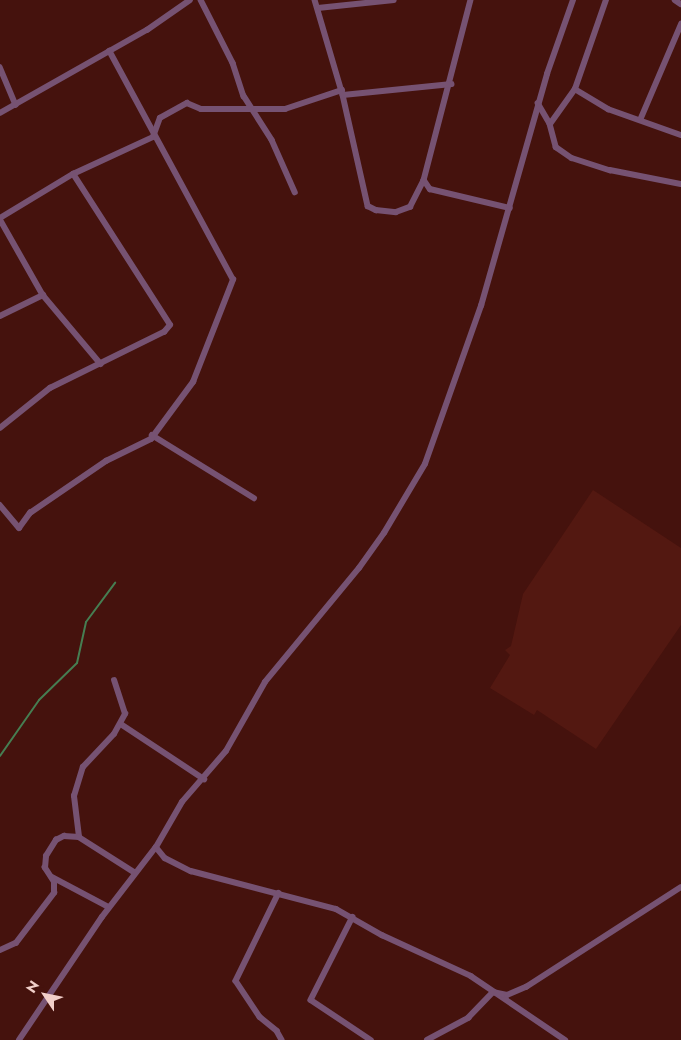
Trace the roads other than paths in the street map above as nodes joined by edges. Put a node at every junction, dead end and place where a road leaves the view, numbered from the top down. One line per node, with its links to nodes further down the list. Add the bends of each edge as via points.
1 (190, 0): 12 (street)
2 (201, 0): 19 (street, via 233,63)
3 (315, 0): 10 (street)
4 (394, 0): 10 (street)
5 (471, 0): 14 (street)
6 (573, 0): 17 (street)
7 (606, 0): 15 (street)
8 (675, 0): 9 (street)
9 (681, 4)
10 (318, 8): 16 (street)
11 (681, 24): 21 (street)
12 (109, 51): 18 (street); 24 (street)
13 (0, 67): 18 (street)
14 (451, 84): 16 (street); 26 (street)
15 (575, 89): 21 (street, via 608,109); 22 (street)
16 (342, 93): 19 (street, via 285,109); 26 (street, via 368,206 396,212 410,207)
17 (538, 103): 22 (street); 29 (street)
18 (16, 105): 20 (street)
19 (252, 111): 24 (street, via 201,109 187,103 160,118); 28 (street, via 272,140)
20 (0, 113)
21 (641, 118): 23 (street)
22 (550, 124): 27 (street, via 556,147 572,158 610,170)
23 (681, 135)
24 (153, 137): 25 (street); 35 (street, via 229,266 233,280 193,382)
25 (73, 174): 30 (street); 33 (street, via 170,325 164,332)
26 (424, 180): 29 (street, via 430,189)
27 (681, 184)
28 (296, 192)
29 (510, 208): 40 (street, via 481,306 425,464 359,568 265,682 226,752)
30 (0, 219): 31 (street)
31 (43, 295): 32 (street); 33 (street)
32 (0, 316)
33 (101, 364): 34 (street, via 50,388)
34 (0, 428)
35 (152, 434): 36 (street); 37 (street, via 151,439 113,457 30,513 18,528)
36 (254, 498)
37 (0, 505)
38 (114, 681): 39 (street, via 124,708)
39 (121, 724): 40 (street); 41 (street, via 83,767 74,796)
40 (204, 780): 42 (street, via 182,802)
41 (79, 837): 43 (street); 44 (street, via 64,836 50,849 44,868)
42 (156, 847): 43 (street); 46 (street, via 165,858 191,871)
43 (134, 872): 47 (street)
44 (52, 877): 47 (street); 49 (street, via 54,893 16,943)
45 (681, 887): 50 (street, via 526,987 507,995)
46 (279, 893): 48 (street); 53 (street, via 236,981 260,1017 278,1031)
47 (109, 907): 52 (street)
48 (353, 917): 50 (street, via 382,935 450,964); 54 (street, via 311,1000)
49 (0, 950)
50 (493, 992): 51 (street); 55 (street, via 468,1018)
51 (556, 1038): 56 (street)
52 (19, 1040)
53 (282, 1040)
54 (371, 1040)
55 (429, 1040)
56 (565, 1040)

